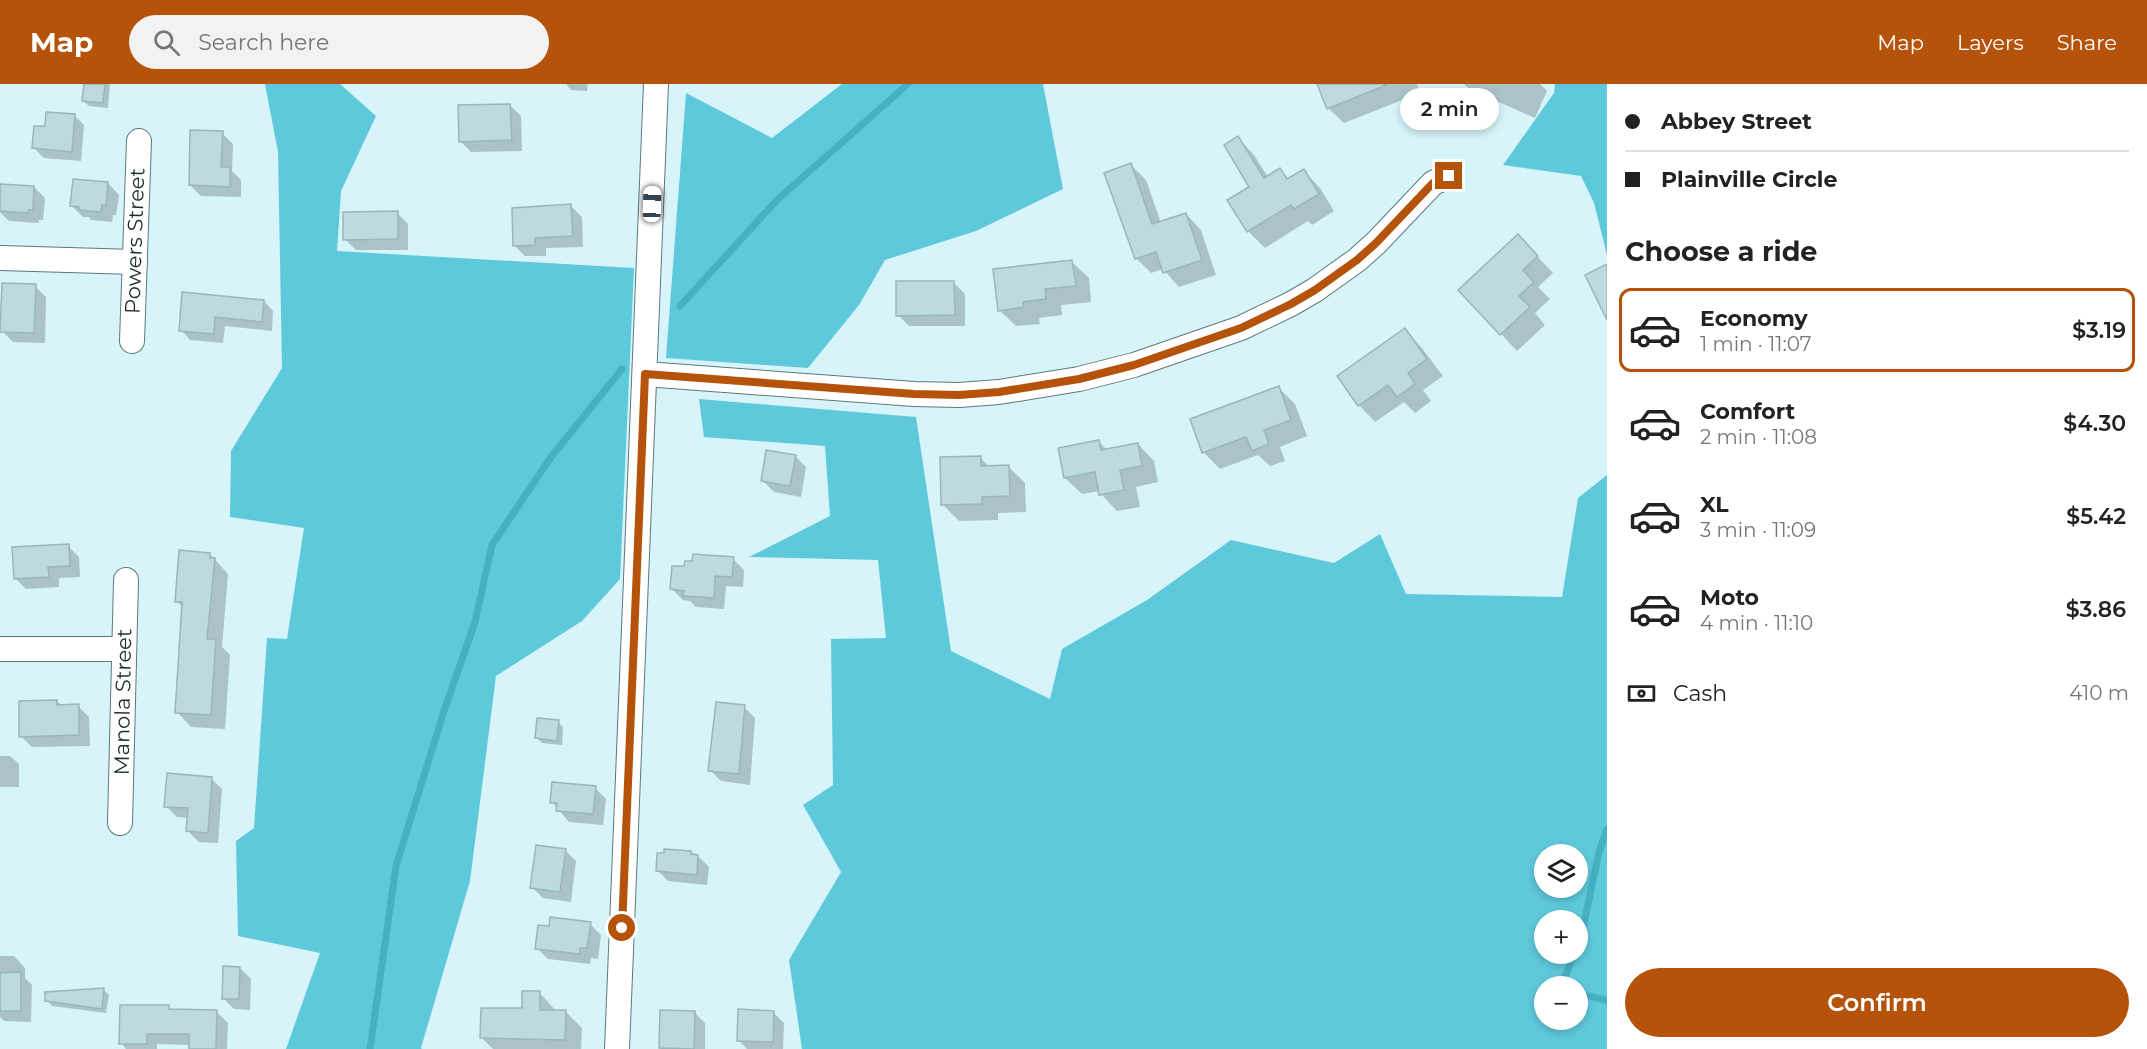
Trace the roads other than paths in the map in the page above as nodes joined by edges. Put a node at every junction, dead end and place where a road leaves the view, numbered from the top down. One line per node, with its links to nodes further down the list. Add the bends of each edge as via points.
1 (656, 84): 7 (street)
2 (139, 141): 5 (street, Powers Street)
3 (1449, 176): 7 (street, via 1433,183 1357,260 1291,304 1241,328 1134,365 1079,379 999,392 925,394)
4 (0, 258): 5 (street)
5 (135, 262): 6 (street, Powers Street)
6 (132, 340)
7 (645, 374): 12 (street)
8 (126, 580): 9 (street, Manola Street)
9 (124, 649): 10 (street); 11 (street, Manola Street)
10 (0, 650)
11 (120, 823)
12 (617, 1049)

